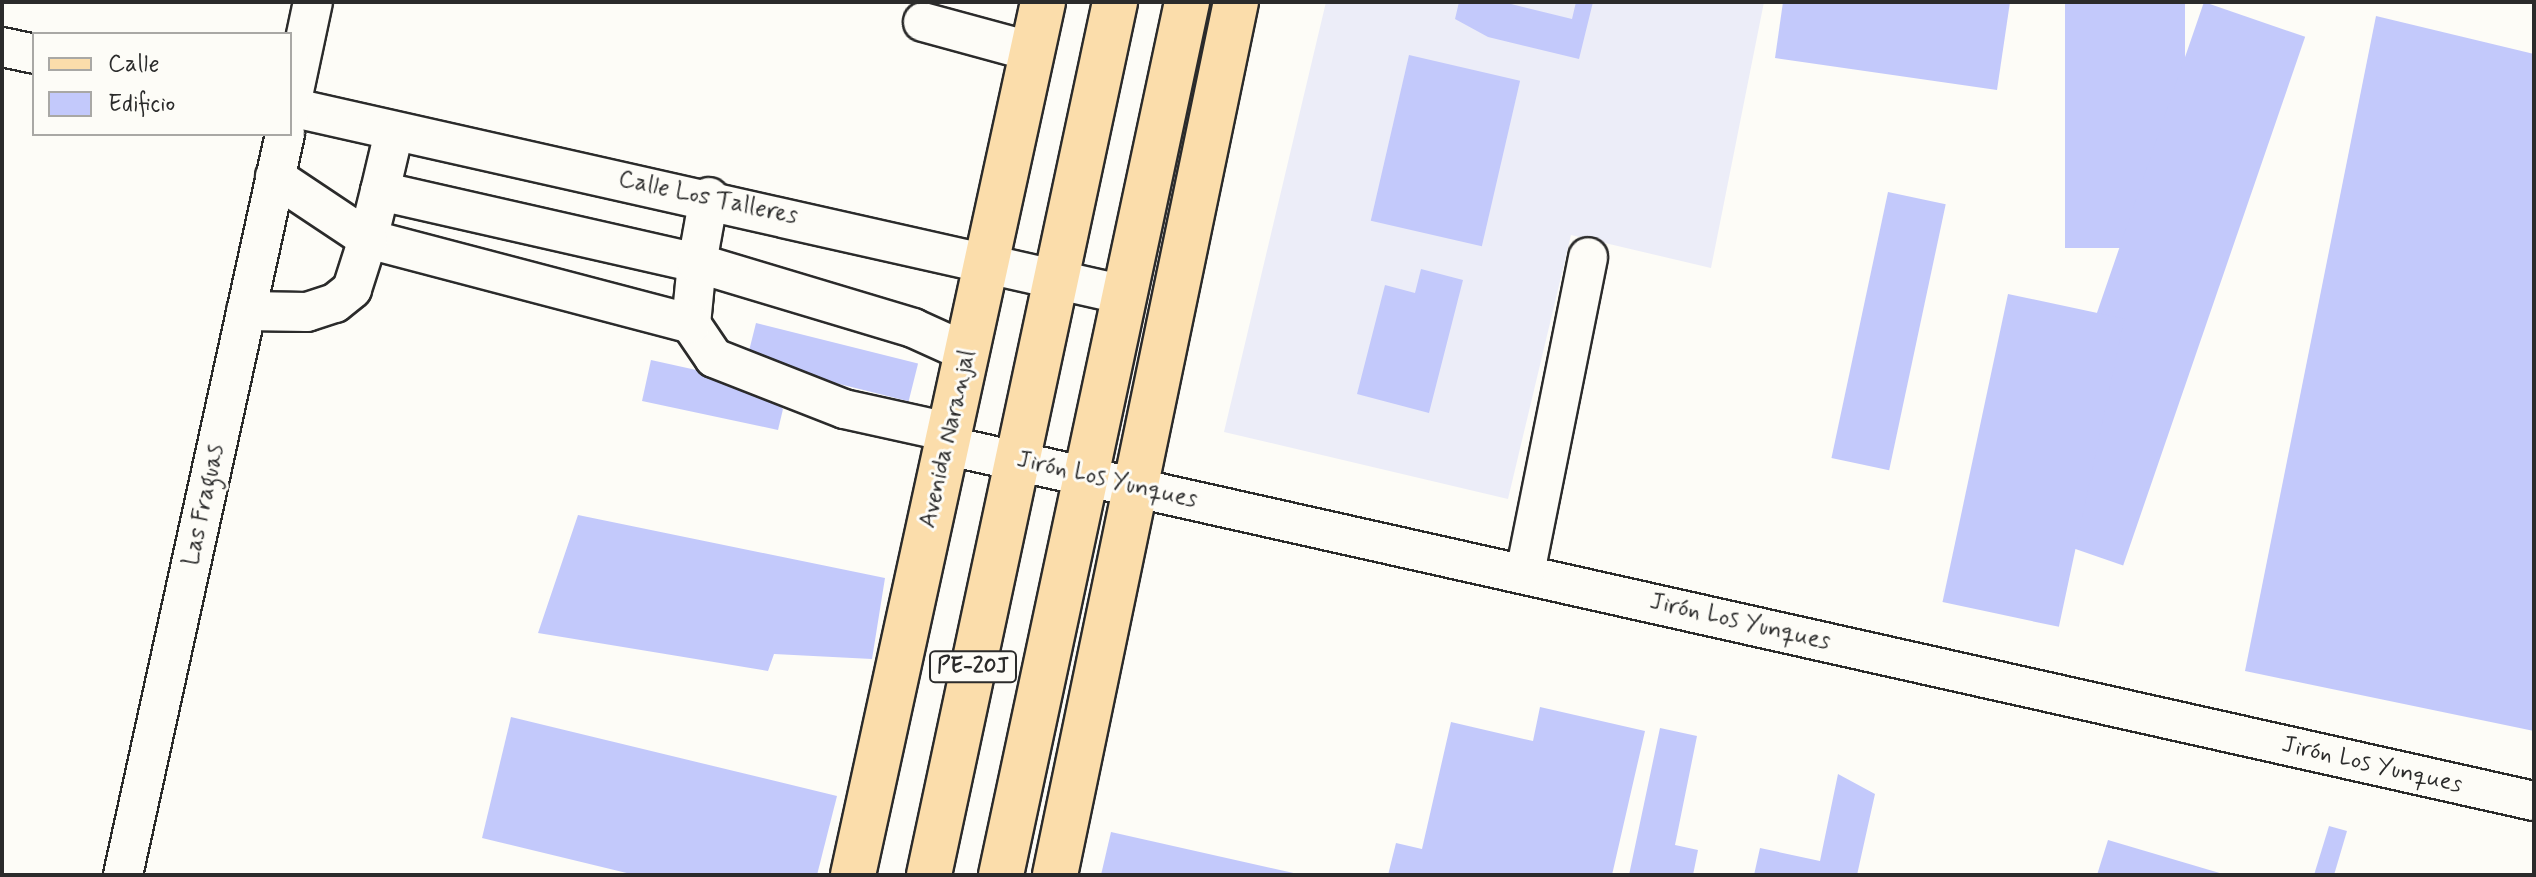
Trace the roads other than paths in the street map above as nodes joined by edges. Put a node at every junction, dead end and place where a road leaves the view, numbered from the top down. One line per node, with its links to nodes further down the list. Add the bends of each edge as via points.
1 (313, 2): 10 (street)
2 (1043, 2): 8 (main road, Avenida Naranjal)
3 (1115, 2): 21 (main road, PE-20J)
4 (1187, 2): 22 (main road, PE-20J)
5 (1236, 2): 28 (main road)
6 (923, 22): 8 (street)
7 (2, 47): 9 (street)
8 (1030, 51): 20 (main road, Avenida Naranjal)
9 (32, 54)
10 (292, 99)
11 (292, 108): 12 (street, Calle Los Talleres)
12 (394, 132): 15 (street); 16 (street, Calle Los Talleres)
13 (285, 136): 14 (street, Las Fraguas)
14 (275, 177): 17 (street); 23 (street, Las Fraguas)
15 (380, 191): 17 (street); 19 (street)
16 (709, 197): 19 (street); 20 (street, Calle Los Talleres)
17 (368, 239): 23 (street, via 352,289 335,303 307,312); 24 (street)
18 (1588, 257): 29 (street)
19 (697, 263): 24 (street); 25 (street, via 913,328)
20 (991, 263): 21 (street, Calle Los Talleres); 25 (main road, Avenida Naranjal)
21 (1054, 278): 22 (street, Calle Los Talleres); 27 (main road, PE-20J)
22 (1125, 295): 28 (main road, PE-20J)
23 (246, 311): 31 (street, Las Fraguas)
24 (691, 324): 26 (street, Jirón Los Yunques, via 714,358 782,388)
25 (968, 353): 26 (main road, Avenida Naranjal)
26 (947, 439): 27 (street, Jirón Los Yunques); 32 (main road, Avenida Naranjal)
27 (1017, 459): 28 (street, Jirón Los Yunques); 33 (main road, PE-20J)
28 (1110, 480): 29 (street, Jirón Los Yunques); 34 (main road, PE-20J); 35 (main road)
29 (1525, 573): 30 (street, Jirón Los Yunques)
30 (2534, 801)
31 (123, 875)
32 (853, 875)
33 (929, 875)
34 (1001, 875)
35 (1055, 875)

